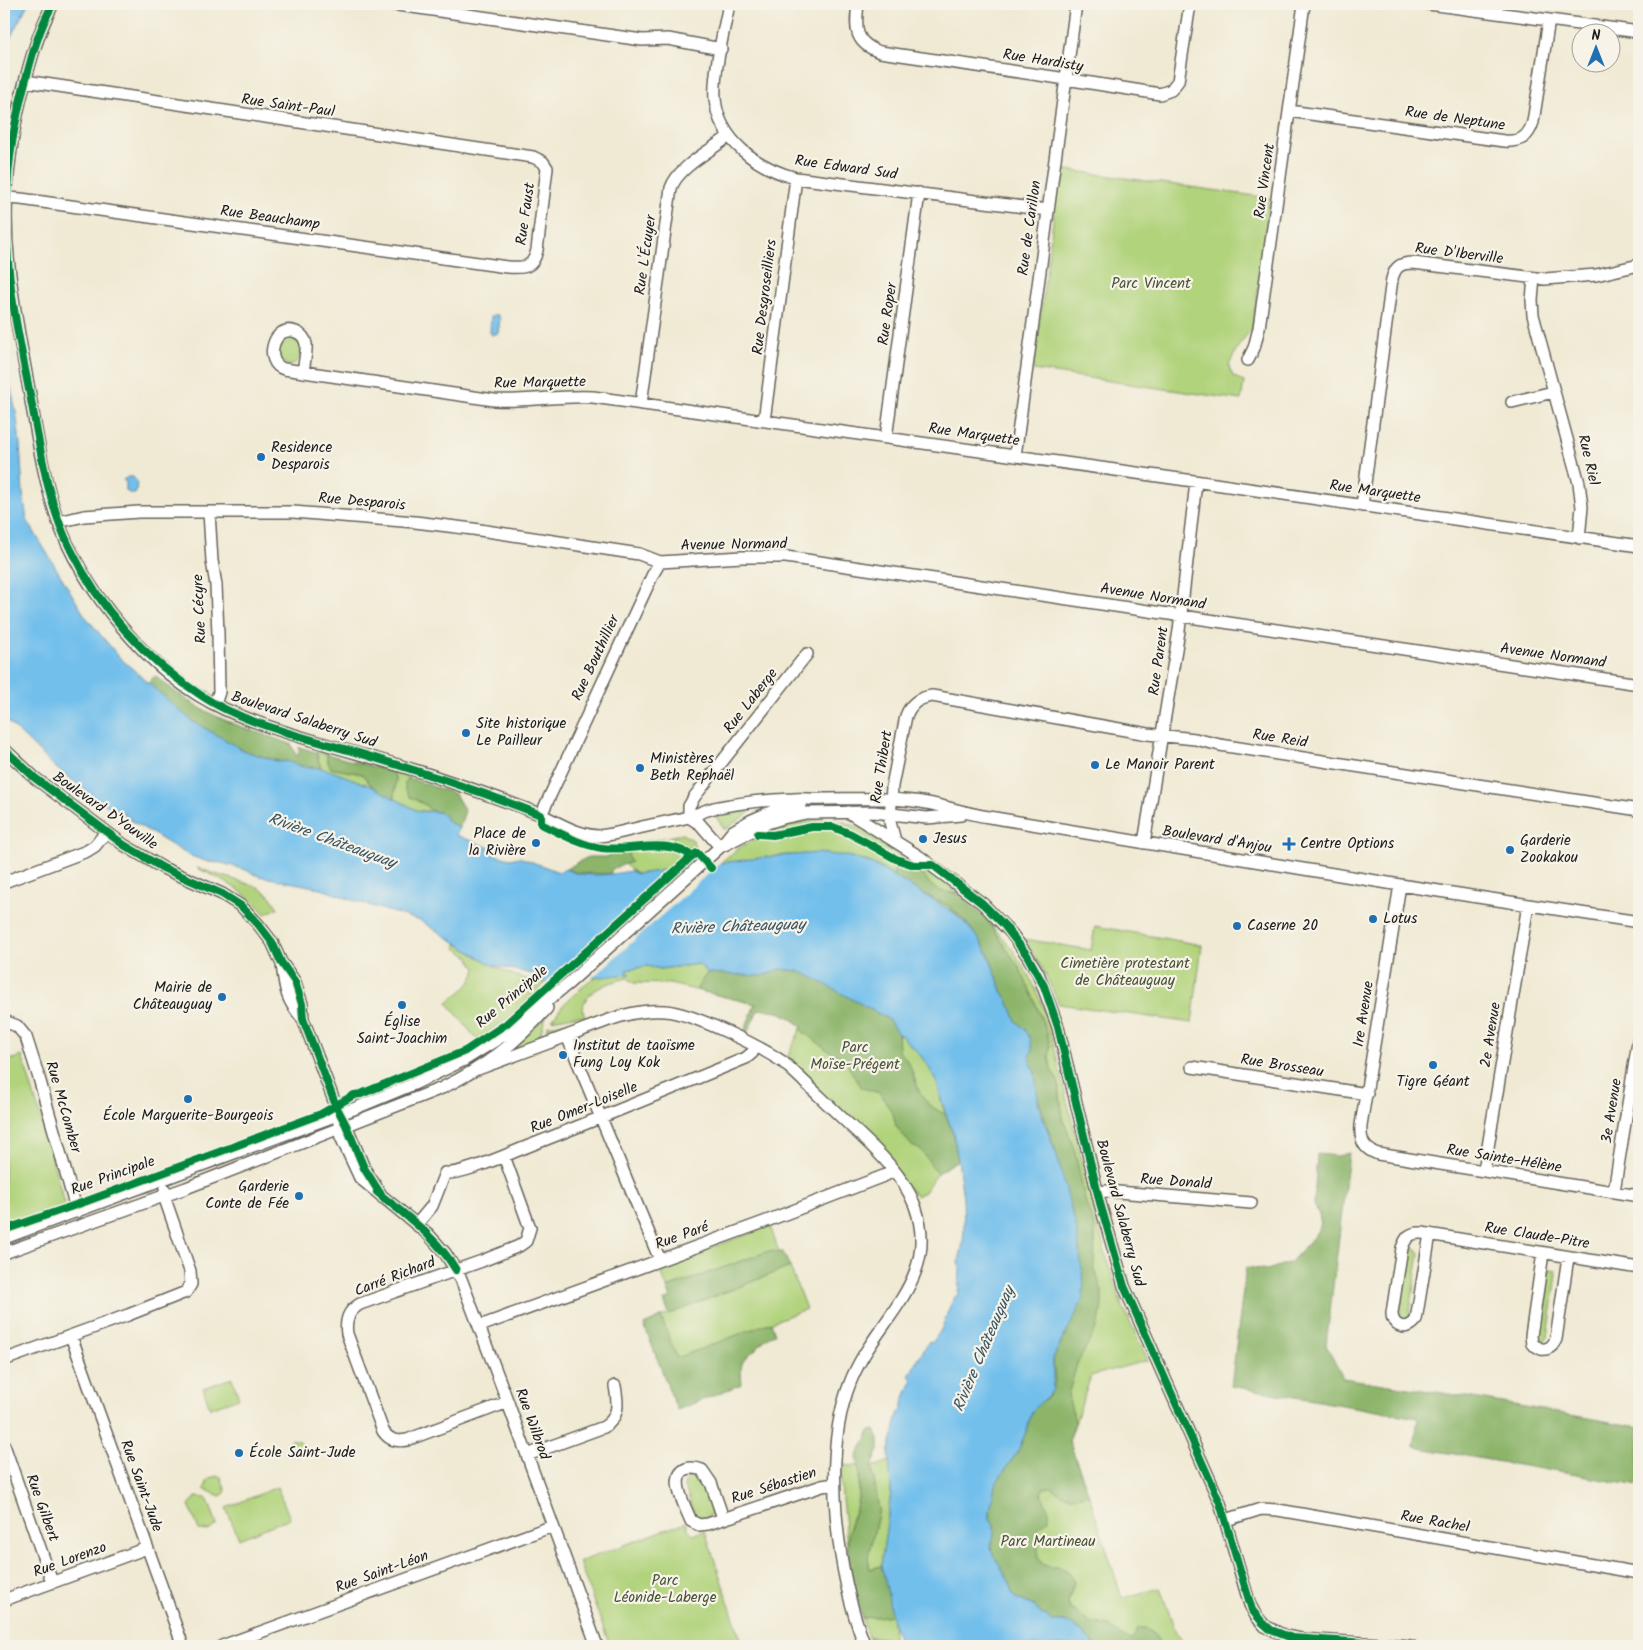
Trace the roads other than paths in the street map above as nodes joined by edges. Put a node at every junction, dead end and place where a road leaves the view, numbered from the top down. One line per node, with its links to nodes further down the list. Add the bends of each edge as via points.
1 (53, 4): 14 (street, Boulevard Salaberry Sud, via 36,41)
2 (391, 4): 9 (street)
3 (729, 4): 12 (street, Rue Edward Sud)
4 (858, 4): 13 (street, Rue Hardisty, via 857,31 863,42 874,50)
5 (1076, 4): 13 (street, Rue de Carillon)
6 (1190, 4): 13 (street, Rue Hardisty, via 1179,76 1170,90 1154,94)
7 (1304, 4): 15 (street, Rue Vincent)
8 (1429, 4): 10 (street)
9 (444, 7): 12 (street, via 642,40 668,39)
10 (1549, 20): 11 (street); 15 (street, Rue de Neptune, via 1533,122 1528,135 1520,141)
11 (1639, 32)
12 (721, 49): 16 (street, Rue Edward Sud, via 715,98)
13 (1066, 79): 21 (street, Rue de Carillon)
14 (25, 81): 17 (street, Rue Saint-Paul, via 528,156); 20 (street, Boulevard Salaberry Sud, via 12,140)
15 (1290, 111): 25 (street, Rue Vincent, via 1259,328)
16 (729, 136): 18 (street, Rue Edward Sud, via 760,163); 29 (street, Rue L'Écuyer, via 680,173 671,188)
17 (545, 164): 22 (street, Rue Faust, via 537,250 534,261)
18 (796, 178): 19 (street, Rue Edward Sud); 30 (street, Rue Desgroseilliers)
19 (920, 193): 21 (street, Rue Edward Sud); 31 (street, Rue Roper)
20 (7, 198): 22 (street, Rue Beauchamp, via 507,267); 36 (street, Boulevard Salaberry Sud, via 8,264 42,456)
21 (1048, 210): 32 (street, Rue de Carillon)
22 (529, 265)
23 (1639, 265): 24 (street, Rue D'Iberville, via 1590,276)
24 (1534, 278): 27 (street, Rue Riel, via 1533,315); 34 (street, Rue D'Iberville, via 1413,262 1397,267 1392,279)
25 (1248, 360)
26 (303, 372): 29 (street, Rue Marquette, via 494,400 574,396)
27 (1553, 392): 28 (street); 37 (street, Rue Riel, via 1579,484 1582,512)
28 (1512, 402)
29 (641, 404): 30 (street, Rue Marquette)
30 (764, 421): 31 (street, Rue Marquette)
31 (886, 438): 32 (street, Rue Marquette)
32 (1015, 456): 33 (street, Rue Marquette)
33 (1196, 482): 34 (street, Rue Marquette); 40 (street, Rue Parent)
34 (1362, 506): 37 (street, Rue Marquette)
35 (209, 512): 36 (street, Rue Desparois, via 102,514); 39 (street, Rue Desparois, via 293,512 415,522 528,536 632,553); 44 (street, Rue Cécyre, via 218,634 219,692)
36 (58, 522): 44 (street, Boulevard Salaberry Sud, via 84,573 127,634 164,669)
37 (1579, 538): 38 (street, Rue Marquette)
38 (1639, 546)
39 (660, 562): 40 (street, Avenue Normand, via 786,557); 53 (street, Rue Bouthillier)
40 (1180, 616): 42 (street, Avenue Normand); 45 (street, Rue Parent)
41 (807, 654): 54 (street, Rue Laberge, via 695,796 689,806)
42 (1639, 684)
43 (917, 700): 45 (street, Rue Reid, via 937,697); 48 (street, Rue Thibert, via 906,716)
44 (215, 704): 53 (street, Boulevard Salaberry Sud, via 269,726 425,774)
45 (1163, 735): 49 (street, Rue Reid); 57 (street, Rue Parent)
46 (4, 749): 55 (street, Boulevard D'Youville, via 35,778)
47 (817, 800): 48 (street, Boulevard Salaberry Sud); 54 (street, Boulevard Salaberry Sud, via 798,798 738,804); 58 (street, Boulevard Salaberry Sud, via 757,817 735,830)
48 (891, 800): 51 (street, Rue Thibert); 52 (street, Boulevard d'Anjou, via 929,803)
49 (1639, 810)
50 (848, 812): 51 (street); 56 (street, Boulevard Salaberry Sud); 58 (street, via 806,813 783,818)
51 (890, 814): 52 (street, Boulevard d'Anjou, via 932,818); 56 (street, Rue Thibert)
52 (967, 814): 57 (street, Boulevard d'Anjou)
53 (541, 815): 54 (street, Boulevard Salaberry Sud, via 598,836)
54 (689, 817): 58 (street, via 704,828)
55 (106, 832): 59 (street, via 96,846 87,851); 71 (street, Boulevard D'Youville, via 148,860 232,900 258,924 272,942 281,962 292,1007 303,1019)
56 (895, 841): 79 (street, Boulevard Salaberry Sud, via 983,904 1011,933 1033,964 1058,1027)
57 (1144, 843): 60 (street, Boulevard d'Anjou)
58 (720, 847): 63 (street)
59 (4, 882)
60 (1400, 885): 61 (street, Boulevard d'Anjou); 70 (street, 1re Avenue)
61 (1528, 904): 62 (street, Boulevard d'Anjou); 77 (street, 2e Avenue)
62 (1639, 922)
63 (569, 983): 69 (street, Rue Principale, via 503,1051); 71 (street, Rue Principale, via 504,1035 473,1055 414,1084)
64 (4, 1021): 84 (street, Rue McComber, via 17,1026 26,1037)
65 (568, 1036): 67 (street, Rue Principale, via 630,1014 664,1011 692,1018); 69 (street, Rue Principale); 72 (street)
66 (1639, 1036): 80 (street, 3e Avenue)
67 (755, 1047): 72 (street, Rue Omer-Loiselle, via 746,1058); 76 (street, Rue Principale, via 786,1065)
68 (1192, 1067): 70 (street, Rue Brosseau)
69 (478, 1069): 73 (street, Rue Principale, via 428,1094)
70 (1366, 1094): 74 (street, 1re Avenue, via 1360,1132)
71 (340, 1114): 73 (street, Rue Wilbrod); 78 (street, Rue Principale)
72 (601, 1118): 75 (street, Rue Omer-Loiselle); 91 (street)
73 (343, 1127): 81 (street, Rue Principale); 85 (street, Rue Wilbrod, via 383,1198)
74 (1365, 1147): 77 (street, Rue Sainte-Hélène, via 1378,1154)
75 (504, 1156): 85 (street, Rue Omer-Loiselle, via 445,1173 432,1206); 93 (street, Carré Richard, via 528,1220 528,1238 519,1246)
76 (893, 1170): 91 (street, Rue Paré); 101 (street, Rue Principale, via 911,1196 919,1218 920,1262 910,1284 866,1350 850,1383 839,1427)
77 (1484, 1171): 80 (street, Rue Sainte-Hélène)
78 (174, 1176): 81 (street, Rue Principale); 84 (street, Rue Principale)
79 (1098, 1192): 83 (street, Rue Donald); 103 (street, Boulevard Salaberry Sud, via 1129,1299 1198,1449)
80 (1614, 1192): 82 (street, Rue Sainte-Hélène)
81 (164, 1196): 88 (street, Rue Principale); 95 (street, via 190,1271 188,1290)
82 (1639, 1196)
83 (1251, 1203)
84 (77, 1212): 87 (street, Rue Principale)
85 (417, 1224): 93 (street, Rue Wilbrod, via 439,1245)
86 (1430, 1234): 86 (street, Rue Claude-Pitre, via 1412,1233 1402,1248 1392,1317 1402,1327 1410,1326 1416,1320); 89 (street, Rue Claude-Pitre)
87 (4, 1238)
88 (4, 1253)
89 (1543, 1253): 90 (street, Rue Claude-Pitre); 90 (street, via 1531,1336 1532,1344 1541,1349 1552,1346 1556,1339)
90 (1568, 1257): 92 (street, Rue Claude-Pitre)
91 (660, 1260): 94 (street, Rue Paré)
92 (1639, 1268)
93 (456, 1270): 94 (street, Rue Wilbrod); 98 (street, Carré Richard, via 360,1304 348,1316 347,1334 383,1431 394,1440 407,1440)
94 (480, 1326): 98 (street, Rue Wilbrod)
95 (71, 1336): 96 (street); 105 (street, Rue Saint-Jude)
96 (4, 1360)
97 (615, 1386): 100 (street, via 617,1412 609,1424)
98 (508, 1402): 100 (street, Rue Wilbrod)
99 (4, 1445): 107 (street, Rue Gilbert)
100 (527, 1456): 104 (street, Rue Wilbrod)
101 (834, 1484): 102 (street, Rue Sébastien); 112 (street, Rue Principale, via 847,1580)
102 (723, 1518): 102 (street, Rue Sébastien, via 711,1483 702,1470 691,1468 681,1473 678,1487 691,1521 704,1525)
103 (1226, 1520): 106 (street, Rue Rachel, via 1261,1510 1278,1510); 113 (street, Boulevard Salaberry Sud, via 1252,1610 1271,1630 1301,1639)
104 (553, 1526): 110 (street, Rue Saint-Léon); 111 (street, Rue Wilbrod)
105 (147, 1548): 107 (street, Rue Lorenzo); 109 (street, Rue Saint-Jude)
106 (1639, 1573)
107 (52, 1582): 108 (street, Rue Lorenzo)
108 (4, 1600)
109 (183, 1646)
110 (222, 1646)
111 (597, 1646)
112 (866, 1646)
113 (1411, 1646)

